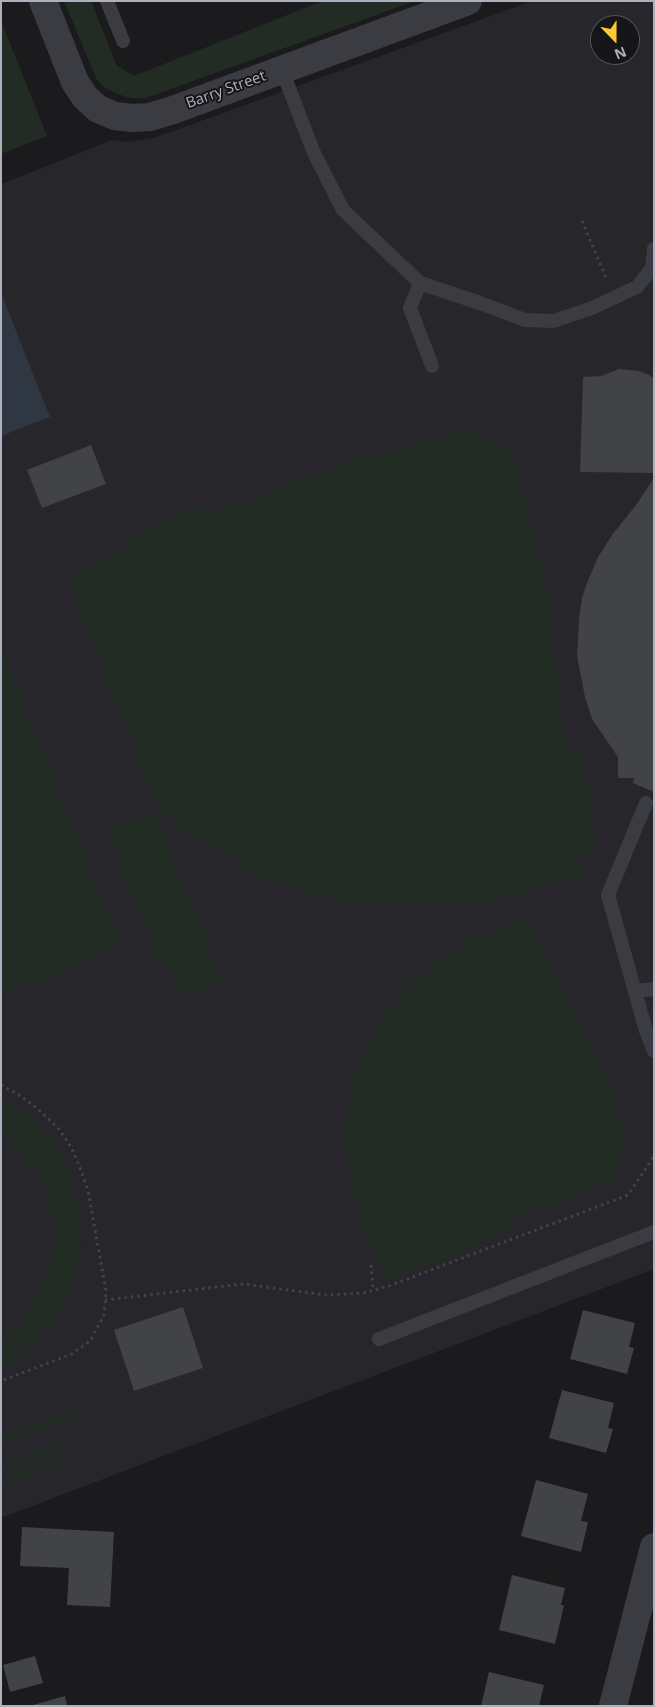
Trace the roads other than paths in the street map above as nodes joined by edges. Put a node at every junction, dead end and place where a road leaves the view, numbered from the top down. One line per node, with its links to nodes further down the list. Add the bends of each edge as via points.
1 (43, 1): 5 (street, Barry Street, via 75,82 98,109 115,116 150,117)
2 (107, 1): 4 (lane)
3 (468, 1): 5 (street, Barry Street)
4 (123, 41)
5 (282, 70): 7 (lane, via 314,154 343,210)
6 (654, 249): 7 (lane, via 652,268 637,287 554,322 524,320)
7 (420, 283): 8 (lane, via 410,308)
8 (432, 366)
9 (646, 804): 11 (lane, via 608,895)
10 (654, 989): 11 (lane)
11 (635, 991): 12 (lane)
12 (654, 1052)
13 (654, 1232): 14 (lane)
14 (379, 1338)
15 (654, 1547): 16 (street)
16 (613, 1706)

